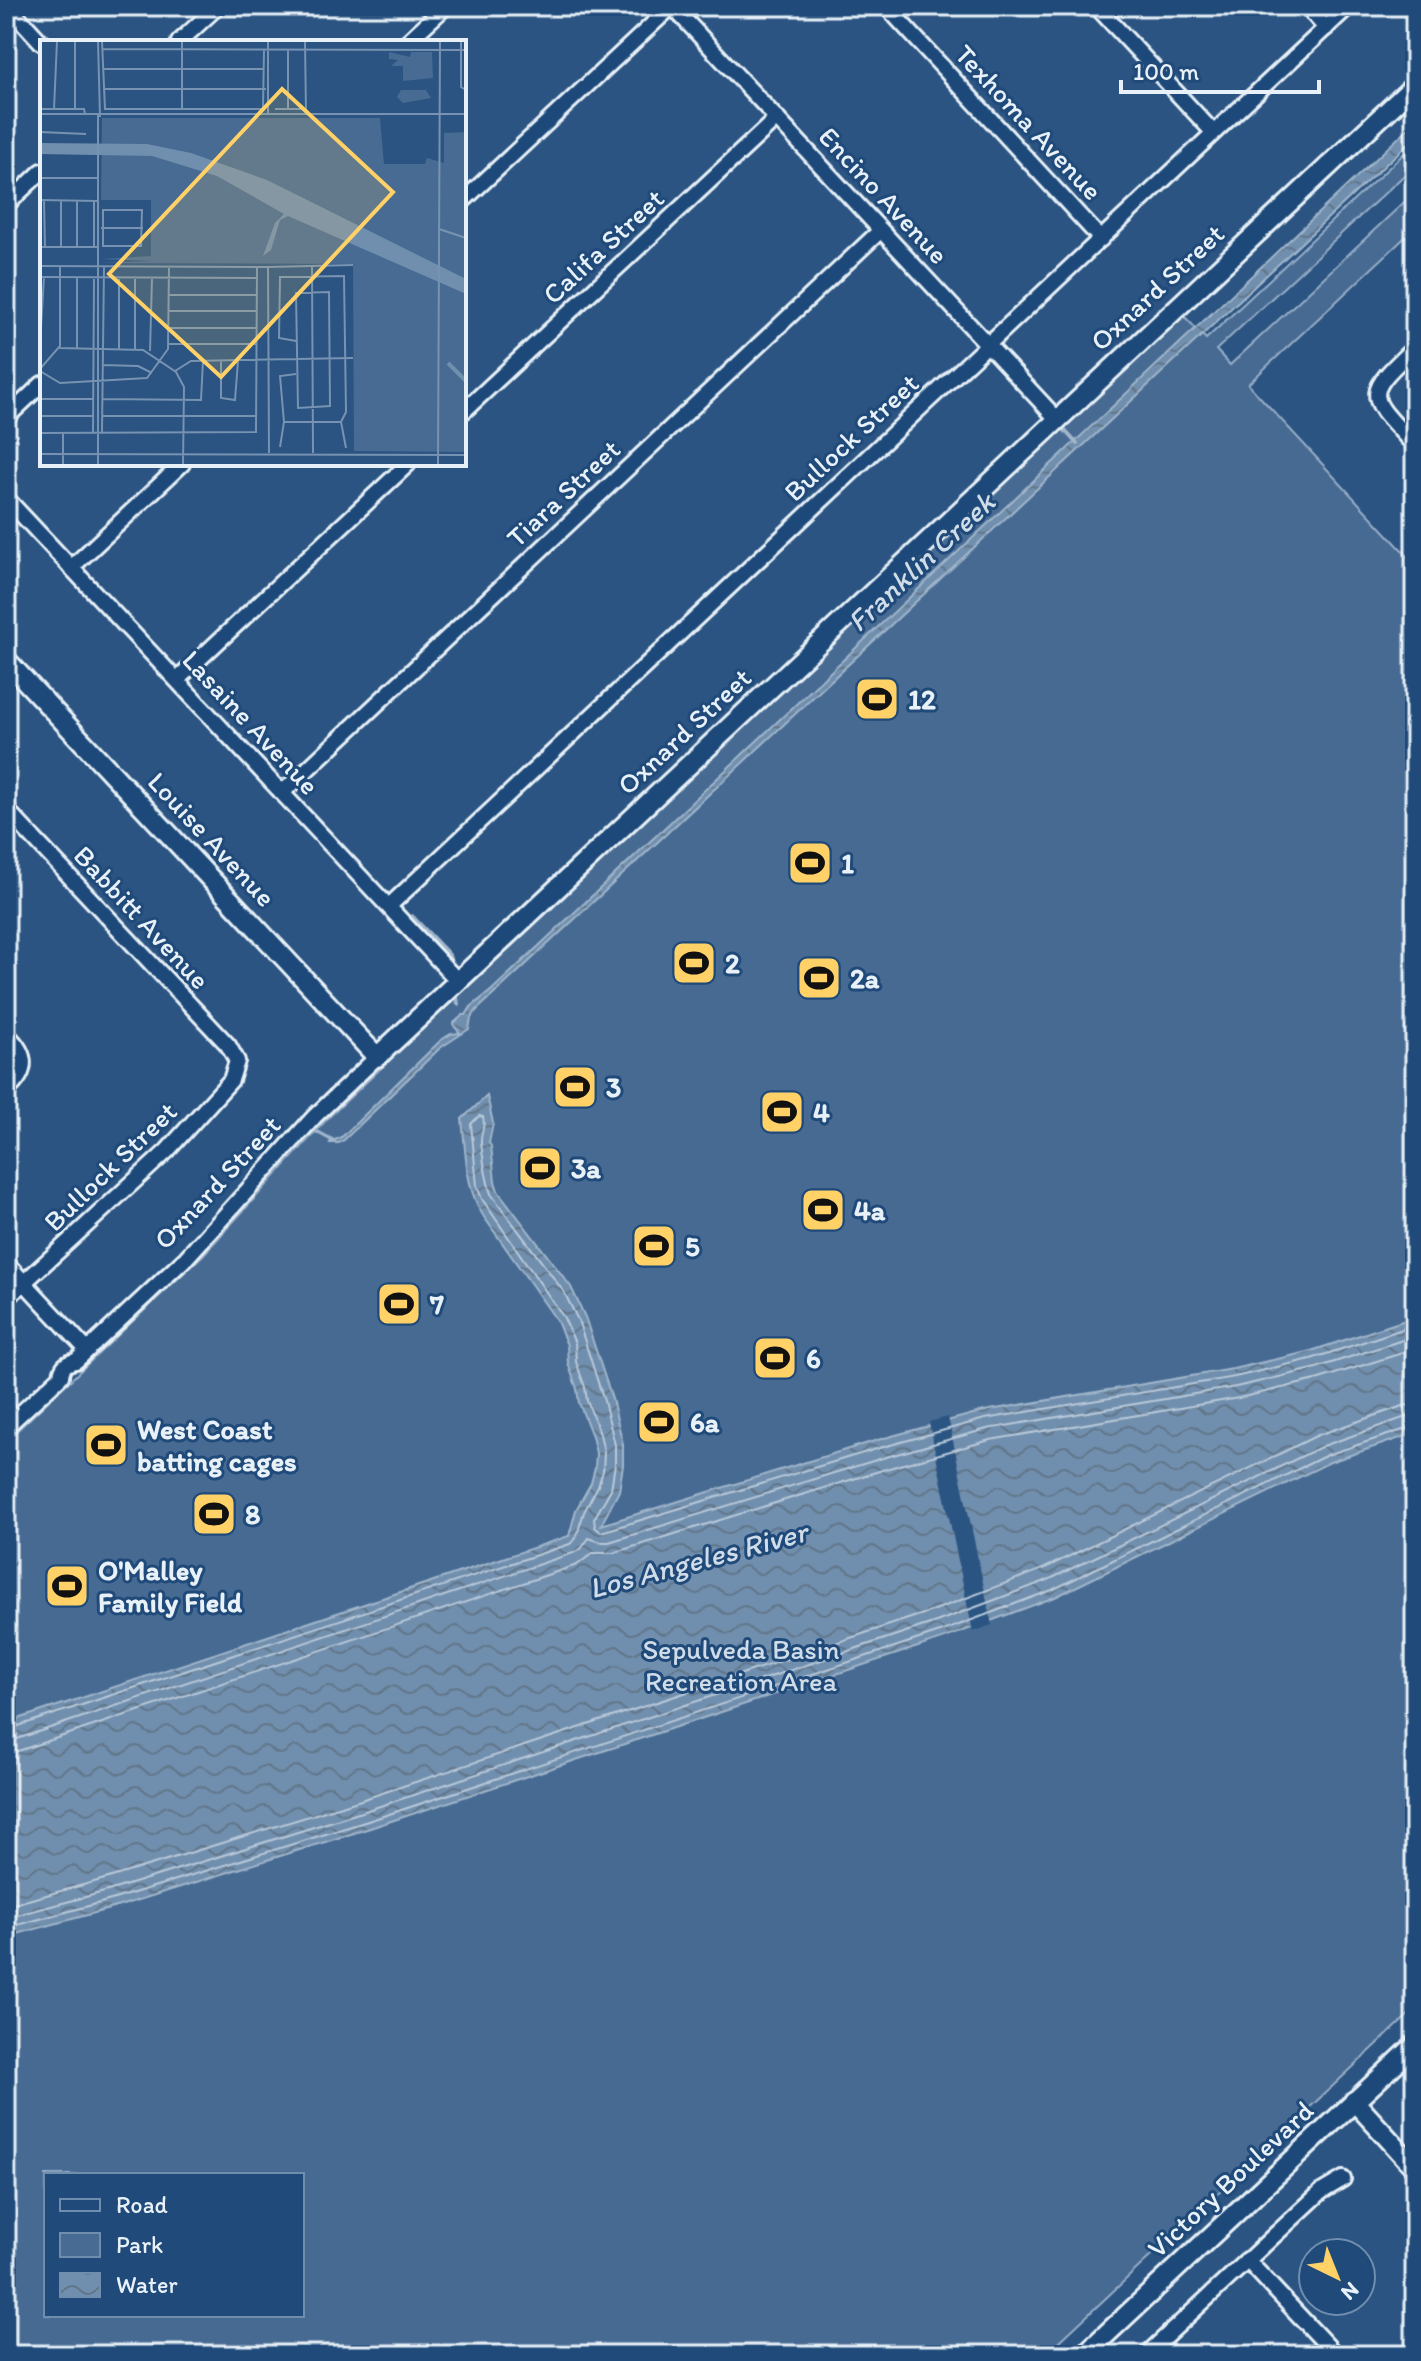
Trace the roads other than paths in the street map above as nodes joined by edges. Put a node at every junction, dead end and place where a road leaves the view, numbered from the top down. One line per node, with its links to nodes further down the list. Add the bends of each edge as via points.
1 (8, 6): 12 (street)
2 (218, 6): 10 (street)
3 (446, 6): 11 (street)
4 (672, 6): 14 (street, Encino Avenue); 17 (street)
5 (886, 6): 20 (street, Texhoma Avenue)
6 (1096, 6): 15 (street)
7 (1306, 6): 9 (street)
8 (1349, 6): 9 (street, Bullock Street)
9 (1326, 28): 15 (street, Bullock Street)
10 (181, 40)
11 (409, 40)
12 (40, 41)
13 (1415, 85): 26 (main road, Oxnard Street)
14 (777, 118): 19 (street, Encino Avenue); 24 (street, Califa Street)
15 (1213, 132): 20 (street, Bullock Street)
16 (40, 173): 18 (street)
17 (466, 198)
18 (6, 205)
19 (880, 231): 21 (street, Encino Avenue); 34 (street, Tiara Street)
20 (1101, 239): 21 (street, Bullock Street)
21 (988, 344): 26 (street, Encino Avenue); 36 (street, Bullock Street)
22 (1415, 347): 27 (street, via 1377,390 1381,410)
23 (40, 386): 25 (street)
24 (466, 409)
25 (6, 418)
26 (1057, 419): 37 (main road, Oxnard Street)
27 (1415, 446)
28 (180, 466): 31 (street)
29 (406, 466): 33 (street)
30 (6, 498): 31 (street, Lasaine Avenue)
31 (71, 568): 33 (street, Lasaine Avenue)
32 (6, 660): 39 (main road, Louise Avenue)
33 (177, 680): 34 (street, Lasaine Avenue)
34 (282, 793): 36 (street, Lasaine Avenue)
35 (6, 809): 40 (street, Babbitt Avenue, via 228,1045)
36 (389, 906): 37 (street, Lasaine Avenue)
37 (458, 981): 39 (main road, Oxnard Street)
38 (6, 1034): 41 (street, via 23,1065 21,1077)
39 (377, 1057): 45 (street, Oxnard Street, via 315,1116 186,1258)
40 (237, 1061): 43 (street, Bullock Street, via 231,1080 167,1151)
41 (6, 1091)
42 (6, 1263): 43 (street)
43 (24, 1283): 44 (street, Bullock Street); 45 (street)
44 (6, 1299)
45 (87, 1350): 46 (street, Oxnard Street, via 68,1362 61,1376)
46 (6, 1427)
47 (1415, 2045): 48 (main road, Victory Boulevard)
48 (1354, 2101): 49 (main road); 52 (main road, Victory Boulevard)
49 (1415, 2168)
50 (1343, 2179): 51 (street, via 1321,2192)
51 (1247, 2260): 53 (street); 54 (street)
52 (1095, 2352)
53 (1146, 2355)
54 (1336, 2355)

